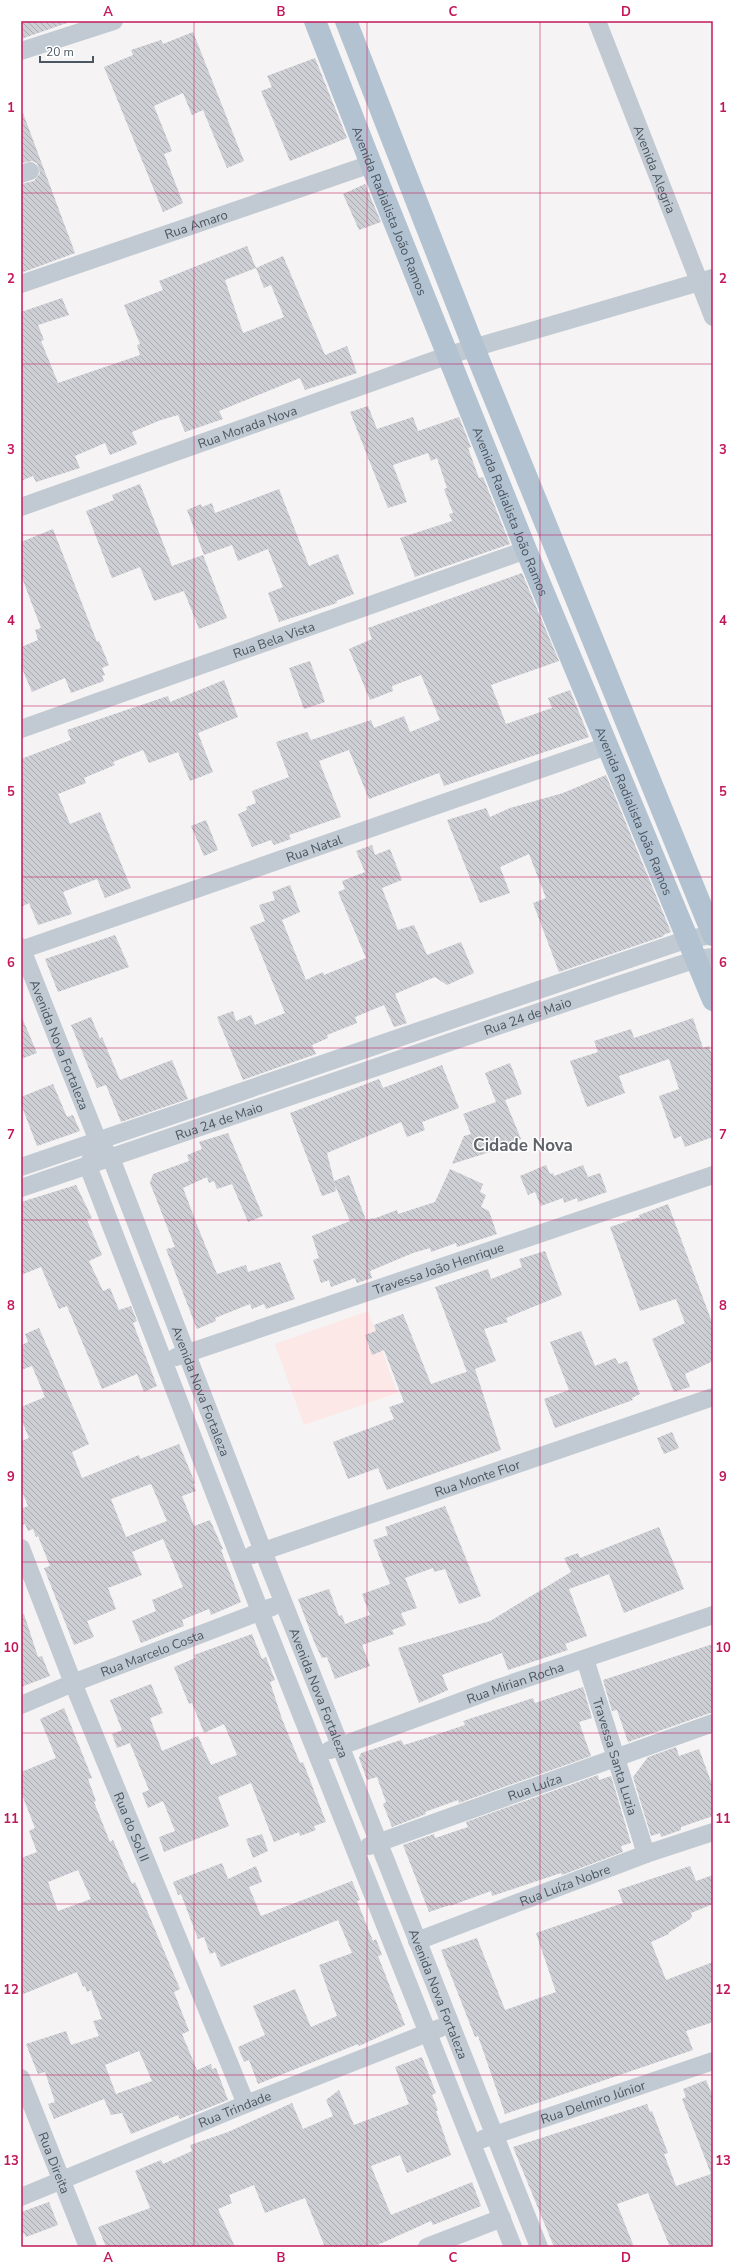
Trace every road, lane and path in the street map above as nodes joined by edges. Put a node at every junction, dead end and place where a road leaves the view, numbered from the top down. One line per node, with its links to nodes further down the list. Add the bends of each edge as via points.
1 (114, 21): 5 (street)
2 (315, 21): 6 (main road, Avenida Radialista João Ramos)
3 (346, 21): 10 (main road, Avenida Radialista João Ramos)
4 (597, 21): 7 (street, Avenida Alegria)
5 (21, 51)
6 (371, 164): 8 (street, Rua Amaro); 11 (main road, Avenida Radialista João Ramos)
7 (707, 281): 9 (street, Avenida Alegria); 10 (street, Rua Morada Nova)
8 (21, 284)
9 (713, 317)
10 (474, 348): 11 (street, Rua Morada Nova); 16 (main road, Avenida Radialista João Ramos)
11 (449, 355): 12 (street, Rua Morada Nova); 13 (main road, Avenida Radialista João Ramos)
12 (21, 508)
13 (526, 550): 14 (street, Rua Bela Vista); 15 (main road, Avenida Radialista João Ramos)
14 (21, 729)
15 (607, 746): 17 (main road, Avenida Radialista João Ramos); 18 (street, Rua Natal)
16 (713, 935): 17 (street, Rua 24 de Maio)
17 (688, 939): 19 (main road, Avenida Radialista João Ramos); 20 (street, Rua 24 de Maio)
18 (21, 949): 27 (street, Avenida Nova Fortaleza)
19 (705, 958): 21 (street, Rua 24 de Maio); 22 (main road, Avenida Radialista João Ramos)
20 (608, 968): 21 (street); 23 (street, Rua 24 de Maio)
21 (614, 986): 24 (street, Rua 24 de Maio)
22 (713, 1000)
23 (411, 1035): 24 (street); 25 (street, Rua 24 de Maio)
24 (418, 1054): 26 (street, Rua 24 de Maio)
25 (231, 1097): 26 (street); 27 (street, Rua 24 de Maio)
26 (238, 1116): 28 (street, Rua 24 de Maio)
27 (98, 1141): 28 (street, Avenida Nova Fortaleza); 29 (street); 30 (street, Rua 24 de Maio)
28 (111, 1158): 29 (street, Rua 24 de Maio); 33 (street, Avenida Nova Fortaleza)
29 (88, 1166): 32 (street, Rua 24 de Maio); 34 (street, Avenida Nova Fortaleza)
30 (21, 1167)
31 (713, 1174): 33 (street, Travessa João Henrique)
32 (21, 1188)
33 (187, 1353): 34 (street, Travessa João Henrique); 37 (street, Avenida Nova Fortaleza)
34 (164, 1361): 38 (street, Avenida Nova Fortaleza)
35 (713, 1396): 37 (street, Rua Monte Flor)
36 (21, 1548): 43 (street, Rua do Sol II)
37 (263, 1551): 38 (street, Rua Monte Flor); 39 (street, Avenida Nova Fortaleza)
38 (240, 1559): 40 (street, Avenida Nova Fortaleza)
39 (284, 1602): 40 (street, Rua Marcelo Costa); 46 (street, Avenida Nova Fortaleza)
40 (260, 1611): 43 (street, Rua Marcelo Costa); 47 (street, Avenida Nova Fortaleza)
41 (713, 1615): 42 (street, Rua Mirian Rocha)
42 (585, 1659): 46 (street, Rua Mirian Rocha); 48 (street, Travessa Santa Luzia)
43 (73, 1683): 44 (street, Rua Marcelo Costa); 58 (street, Rua do Sol II)
44 (21, 1705)
45 (713, 1724): 48 (street, Rua Luíza)
46 (340, 1746): 47 (street, Rua Mirian Rocha); 50 (street, Avenida Nova Fortaleza)
47 (318, 1754): 51 (street, Avenida Nova Fortaleza)
48 (616, 1757): 50 (street, Rua Luíza); 52 (street, Travessa Santa Luzia)
49 (713, 1832): 52 (street, Rua Luíza Nobre)
50 (380, 1842): 51 (street, Rua Luíza); 53 (street, Avenida Nova Fortaleza)
51 (356, 1851): 55 (street, Avenida Nova Fortaleza)
52 (646, 1854): 53 (street, Rua Luíza Nobre)
53 (417, 1941): 54 (street, Avenida Nova Fortaleza)
54 (450, 2024): 55 (street, Rua Trindade); 59 (street, Avenida Nova Fortaleza)
55 (429, 2033): 58 (street, Rua Trindade); 60 (street, Avenida Nova Fortaleza)
56 (713, 2061): 59 (street, Rua Delmiro Júnior)
57 (21, 2078): 61 (street, Rua Direita)
58 (246, 2104): 61 (street, Rua Trindade)
59 (494, 2134): 60 (street, Rua Delmiro Júnior); 67 (street, Avenida Nova Fortaleza)
60 (472, 2143): 63 (street, Avenida Nova Fortaleza)
61 (62, 2181): 62 (street, Rua Trindade); 64 (street, Rua Direita)
62 (21, 2197)
63 (502, 2218): 65 (street); 66 (street, Avenida Nova Fortaleza)
64 (88, 2247)
65 (427, 2247)
66 (513, 2247)
67 (538, 2247)

